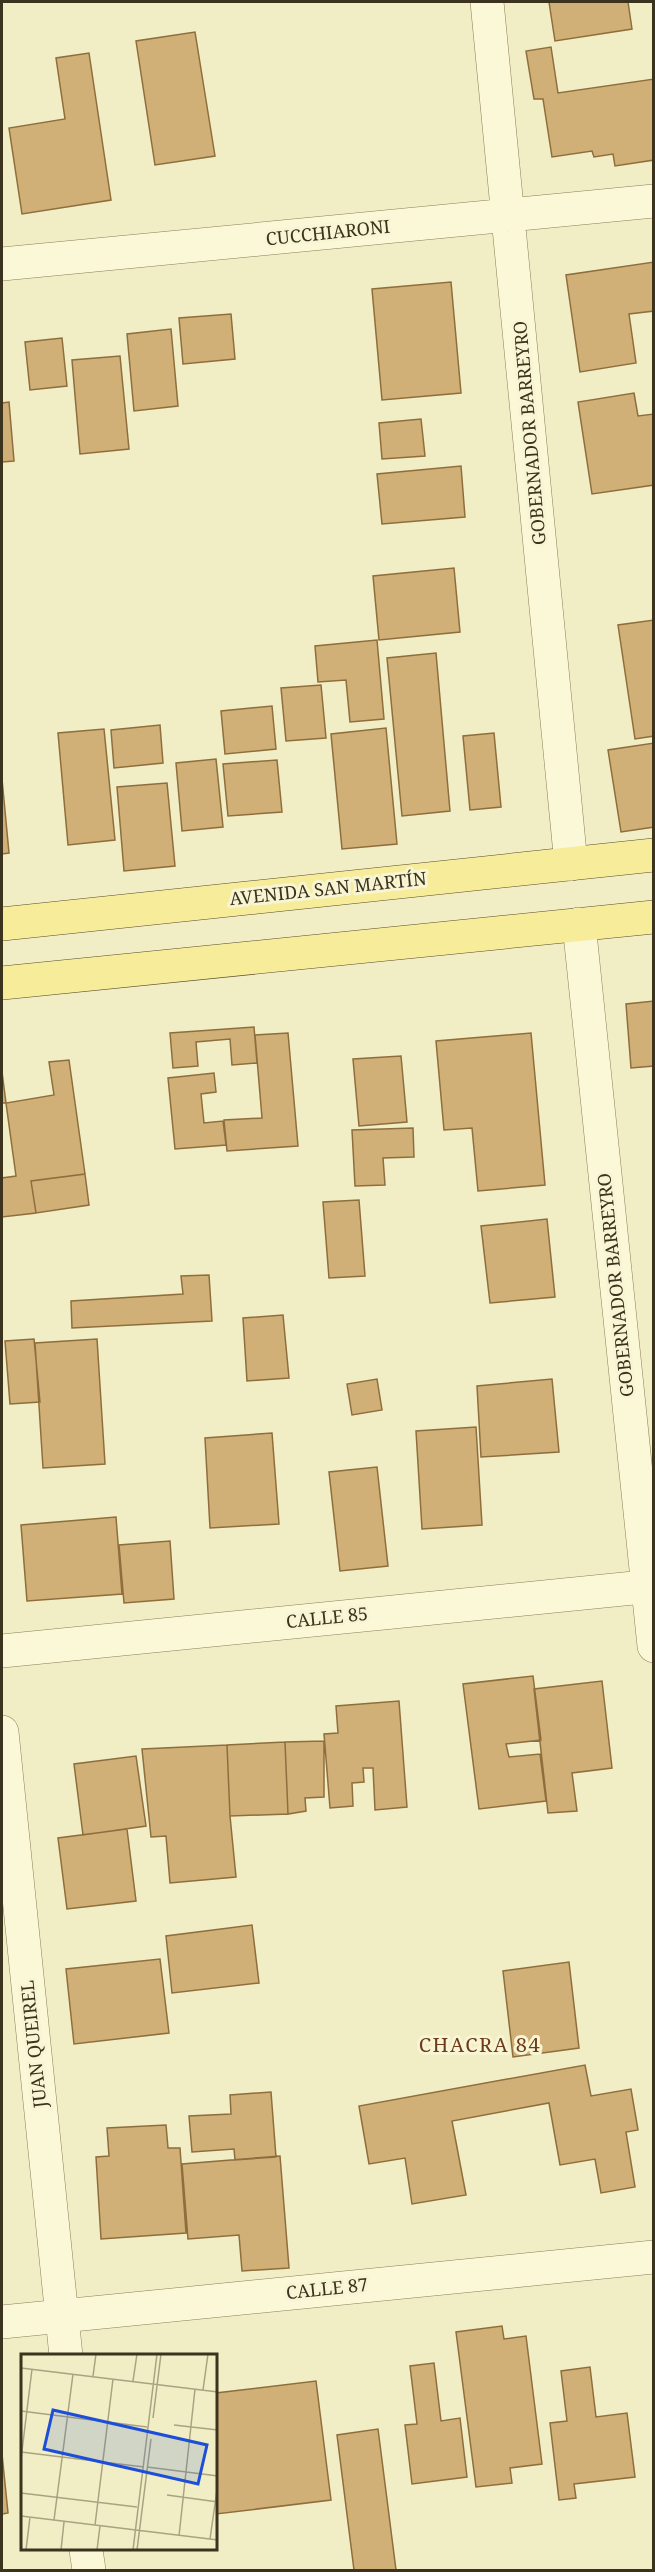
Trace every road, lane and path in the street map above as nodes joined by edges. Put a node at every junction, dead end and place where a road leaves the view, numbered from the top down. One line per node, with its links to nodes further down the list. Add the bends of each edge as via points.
1 (487, 2): 3 (street, GOBERNADOR BARREYRO)
2 (654, 201): 3 (street, CUCCHIARONI)
3 (509, 216): 4 (street, CUCCHIARONI); 6 (street, GOBERNADOR BARREYRO)
4 (2, 264)
5 (654, 855): 6 (main road, AVENIDA SAN MARTÍN)
6 (571, 864): 8 (main road, AVENIDA SAN MARTÍN)
7 (654, 916): 9 (main road)
8 (2, 924)
9 (579, 924): 10 (main road); 11 (street, GOBERNADOR BARREYRO)
10 (2, 983)
11 (650, 1586): 12 (street, GOBERNADOR BARREYRO); 13 (street, CALLE 85)
12 (654, 1646)
13 (2, 1651)
14 (2, 1732): 16 (street, JUAN QUEIREL)
15 (654, 2257): 16 (street, CALLE 87)
16 (62, 2315): 17 (street, CALLE 87); 18 (street, JUAN QUEIREL)
17 (2, 2322)
18 (66, 2354)
19 (86, 2551): 20 (street)
20 (88, 2571)

